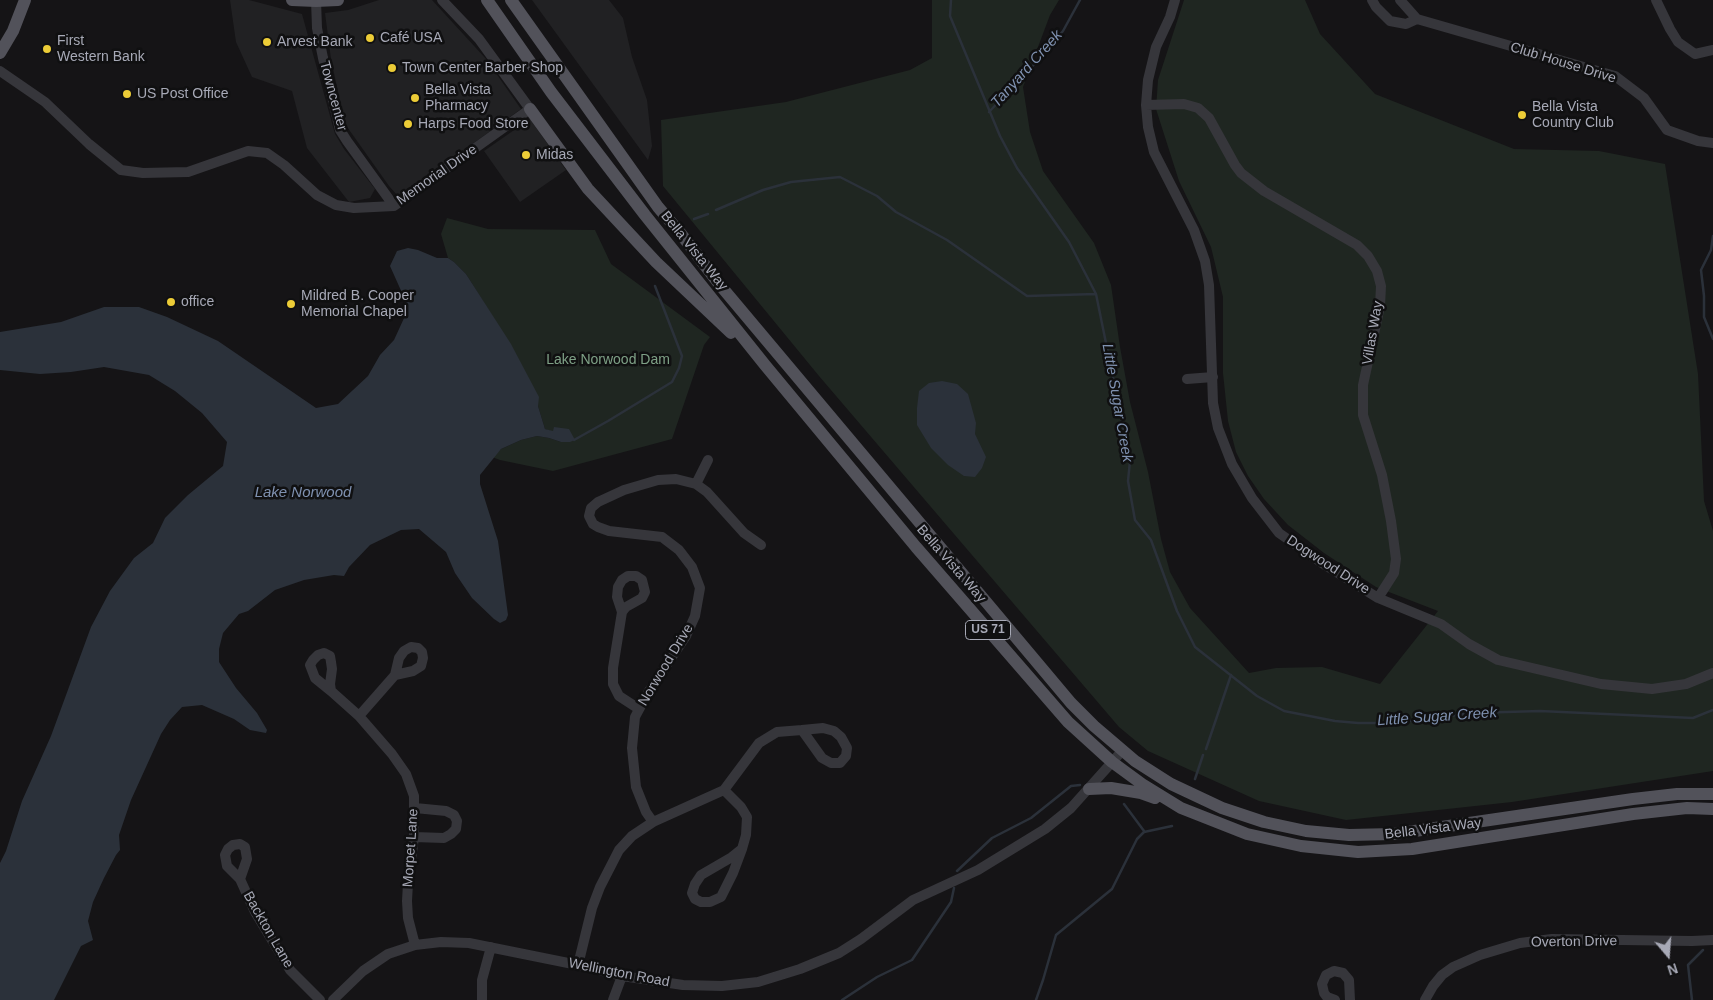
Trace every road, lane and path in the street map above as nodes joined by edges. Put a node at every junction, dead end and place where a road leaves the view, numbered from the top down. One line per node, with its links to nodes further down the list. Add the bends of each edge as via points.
1 (25, 0): 14 (main road)
2 (292, 0): 11 (main road)
3 (338, 0): 11 (main road)
4 (442, 0): 17 (street, via 479,39)
5 (487, 0): 20 (main road, Bella Vista Way / US 71, via 557,100)
6 (511, 0): 34 (main road, Bella Vista Way / US 71, via 658,206 720,286 1071,703)
7 (1175, 0): 16 (street, Dogwood Drive, via 1156,48)
8 (1372, 0): 12 (street, via 1390,21 1406,24)
9 (1400, 0): 12 (street, Club House Drive)
10 (1656, 0): 13 (street, via 1678,42 1695,54)
11 (316, 1): 19 (street, Towncenter, via 317,28 340,130)
12 (1418, 18): 18 (street, Club House Drive, via 1614,76 1644,98 1667,130)
13 (1713, 50)
14 (0, 53)
15 (0, 71): 19 (street, Memorial Drive, via 45,102 121,170 188,172 248,151 267,153 317,195 336,205 354,208)
16 (1146, 105): 21 (street, Dogwood Drive, via 1154,152 1194,230 1205,261 1210,285); 26 (street, Villas Way, via 1184,104 1198,108 1209,118 1235,165 1253,184 1358,245 1377,271 1381,286 1380,306 1363,384 1363,415 1382,475 1396,559 1394,573)
17 (530, 109): 19 (street, Memorial Drive); 20 (main road, via 588,189 656,262)
18 (1713, 143)
19 (394, 206)
20 (765, 365): 35 (main road, Bella Vista Way / US 71, via 991,634 1068,722)
21 (1213, 377): 22 (street); 26 (street, Dogwood Drive, via 1218,428 1232,464 1252,498 1279,533)
22 (1187, 379)
23 (708, 460): 24 (street)
24 (696, 484): 25 (street, via 744,533); 31 (street, Norwood Drive, via 676,479 640,484 591,508 589,516 598,527 662,537 679,550 692,567 700,588 686,636)
25 (761, 545)
26 (1378, 598): 28 (street, Dogwood Drive, via 1441,624 1498,660 1543,672 1652,690 1686,684)
27 (622, 612): 31 (street, via 613,684 619,696)
28 (1713, 673)
29 (395, 675): 32 (street)
30 (331, 691): 32 (street, Morpet Lane)
31 (639, 709): 42 (street, Norwood Drive, via 635,717 632,748 636,787)
32 (359, 716): 39 (street, Morpet Lane, via 406,774)
33 (802, 730): 33 (street, via 822,758 840,764 846,756 847,748 834,731 823,728); 37 (street, via 777,732 759,743)
34 (1122, 751): 35 (street, Wellington Road); 38 (main road, Bella Vista Way / US 71, via 1171,784 1222,808 1264,822 1349,835 1394,834 1634,798)
35 (1112, 762): 36 (street, Wellington Road); 40 (main road, Bella Vista Way / US 71)
36 (1089, 789): 40 (main road, via 1111,788 1140,793); 50 (street, Wellington Road, via 1071,808 1014,850 913,900 839,953 800,969 758,982 722,986 683,985)
37 (724, 790): 42 (street); 44 (street, via 741,806 747,818)
38 (1713, 794)
39 (415, 808): 43 (street, Morpet Lane); 43 (street, via 446,811 454,815 457,822 452,834 444,838)
40 (1180, 808): 41 (main road, Bella Vista Way / US 71, via 1247,834 1301,846 1358,852 1412,849 1633,814 1687,808)
41 (1713, 809)
42 (653, 822): 49 (street, via 632,836 609,868 592,908)
43 (414, 837): 47 (street, Morpet Lane, via 407,901)
44 (742, 849): 44 (street, via 720,897 710,902 694,899 692,893 701,875)
45 (240, 879): 51 (street, Backton Lane, via 276,949 290,970)
46 (1713, 940): 57 (street, Overton Drive, via 1552,939 1520,943 1453,966 1442,975)
47 (415, 946): 48 (street, Wellington Road, via 441,942); 52 (street, Wellington Road, via 388,954 363,971)
48 (491, 948): 49 (street, Wellington Road); 53 (street, via 482,980)
49 (578, 965): 50 (street, Wellington Road)
50 (622, 976): 54 (street)
51 (320, 1000)
52 (333, 1000)
53 (482, 1000)
54 (613, 1000)
55 (1335, 1000): 56 (street, via 1327,997 1322,984 1326,975 1334,971 1343,973 1349,980)
56 (1350, 1000)
57 (1425, 1000)

